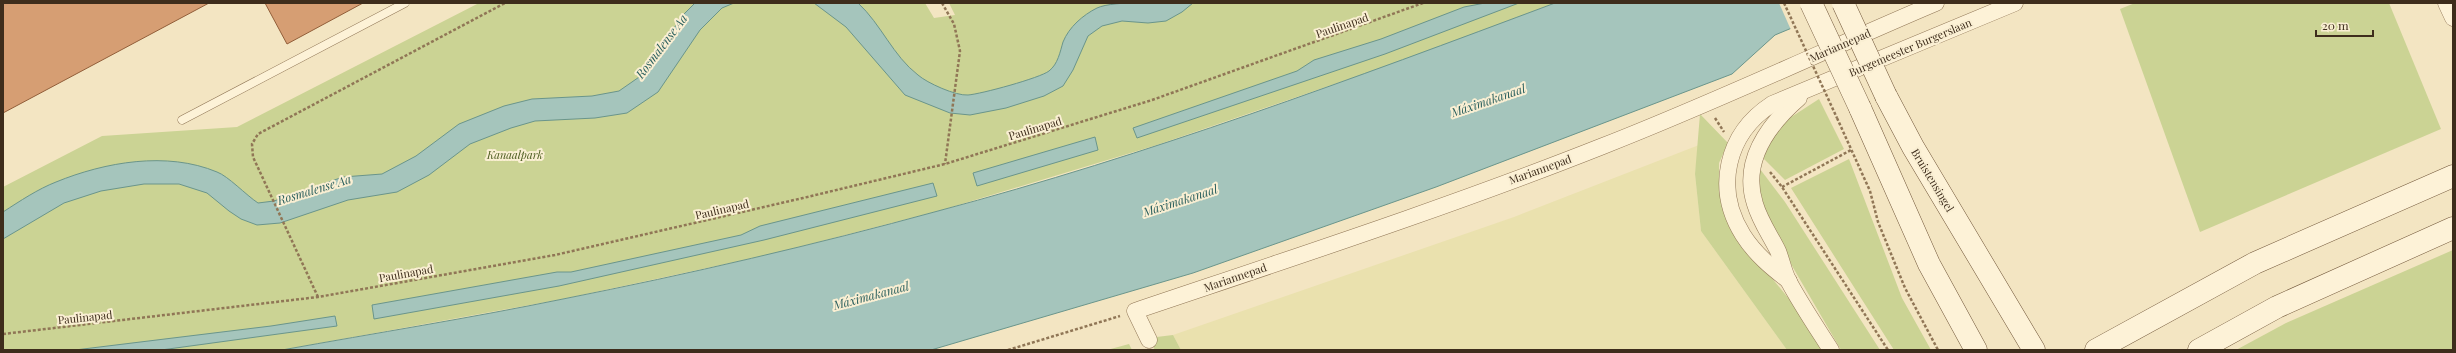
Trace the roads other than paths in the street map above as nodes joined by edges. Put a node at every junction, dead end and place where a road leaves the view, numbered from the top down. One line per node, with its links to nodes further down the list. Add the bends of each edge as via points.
1 (405, 3): 9 (lane)
2 (1810, 3): 15 (main road, bridge, via 1929,264)
3 (1843, 3): 16 (main road, Bruistensingel, bridge, via 1913,147)
4 (1936, 3): 13 (street, Mariannepad, via 1602,147 1444,205 1135,311)
5 (2015, 3): 8 (street, Burgemeester Burgerslaan)
6 (2446, 3): 7 (street)
7 (2453, 18)
8 (1806, 92): 12 (street, Burgemeester Burgerslaan, via 1780,114 1759,146 1752,165 1754,203 1762,224 1778,252); 12 (street, Burgemeester Burgerslaan, via 1772,104 1754,118 1736,142 1727,169 1727,196 1736,223 1744,237 1767,264)
9 (182, 120)
10 (2453, 176): 17 (main road, via 2255,263)
11 (2453, 228): 18 (main road, via 2277,307)
12 (1788, 281): 14 (street, Burgemeester Burgerslaan)
13 (1149, 340)
14 (1831, 350)
15 (1976, 350)
16 (2034, 350)
17 (2096, 350)
18 (2199, 350)

